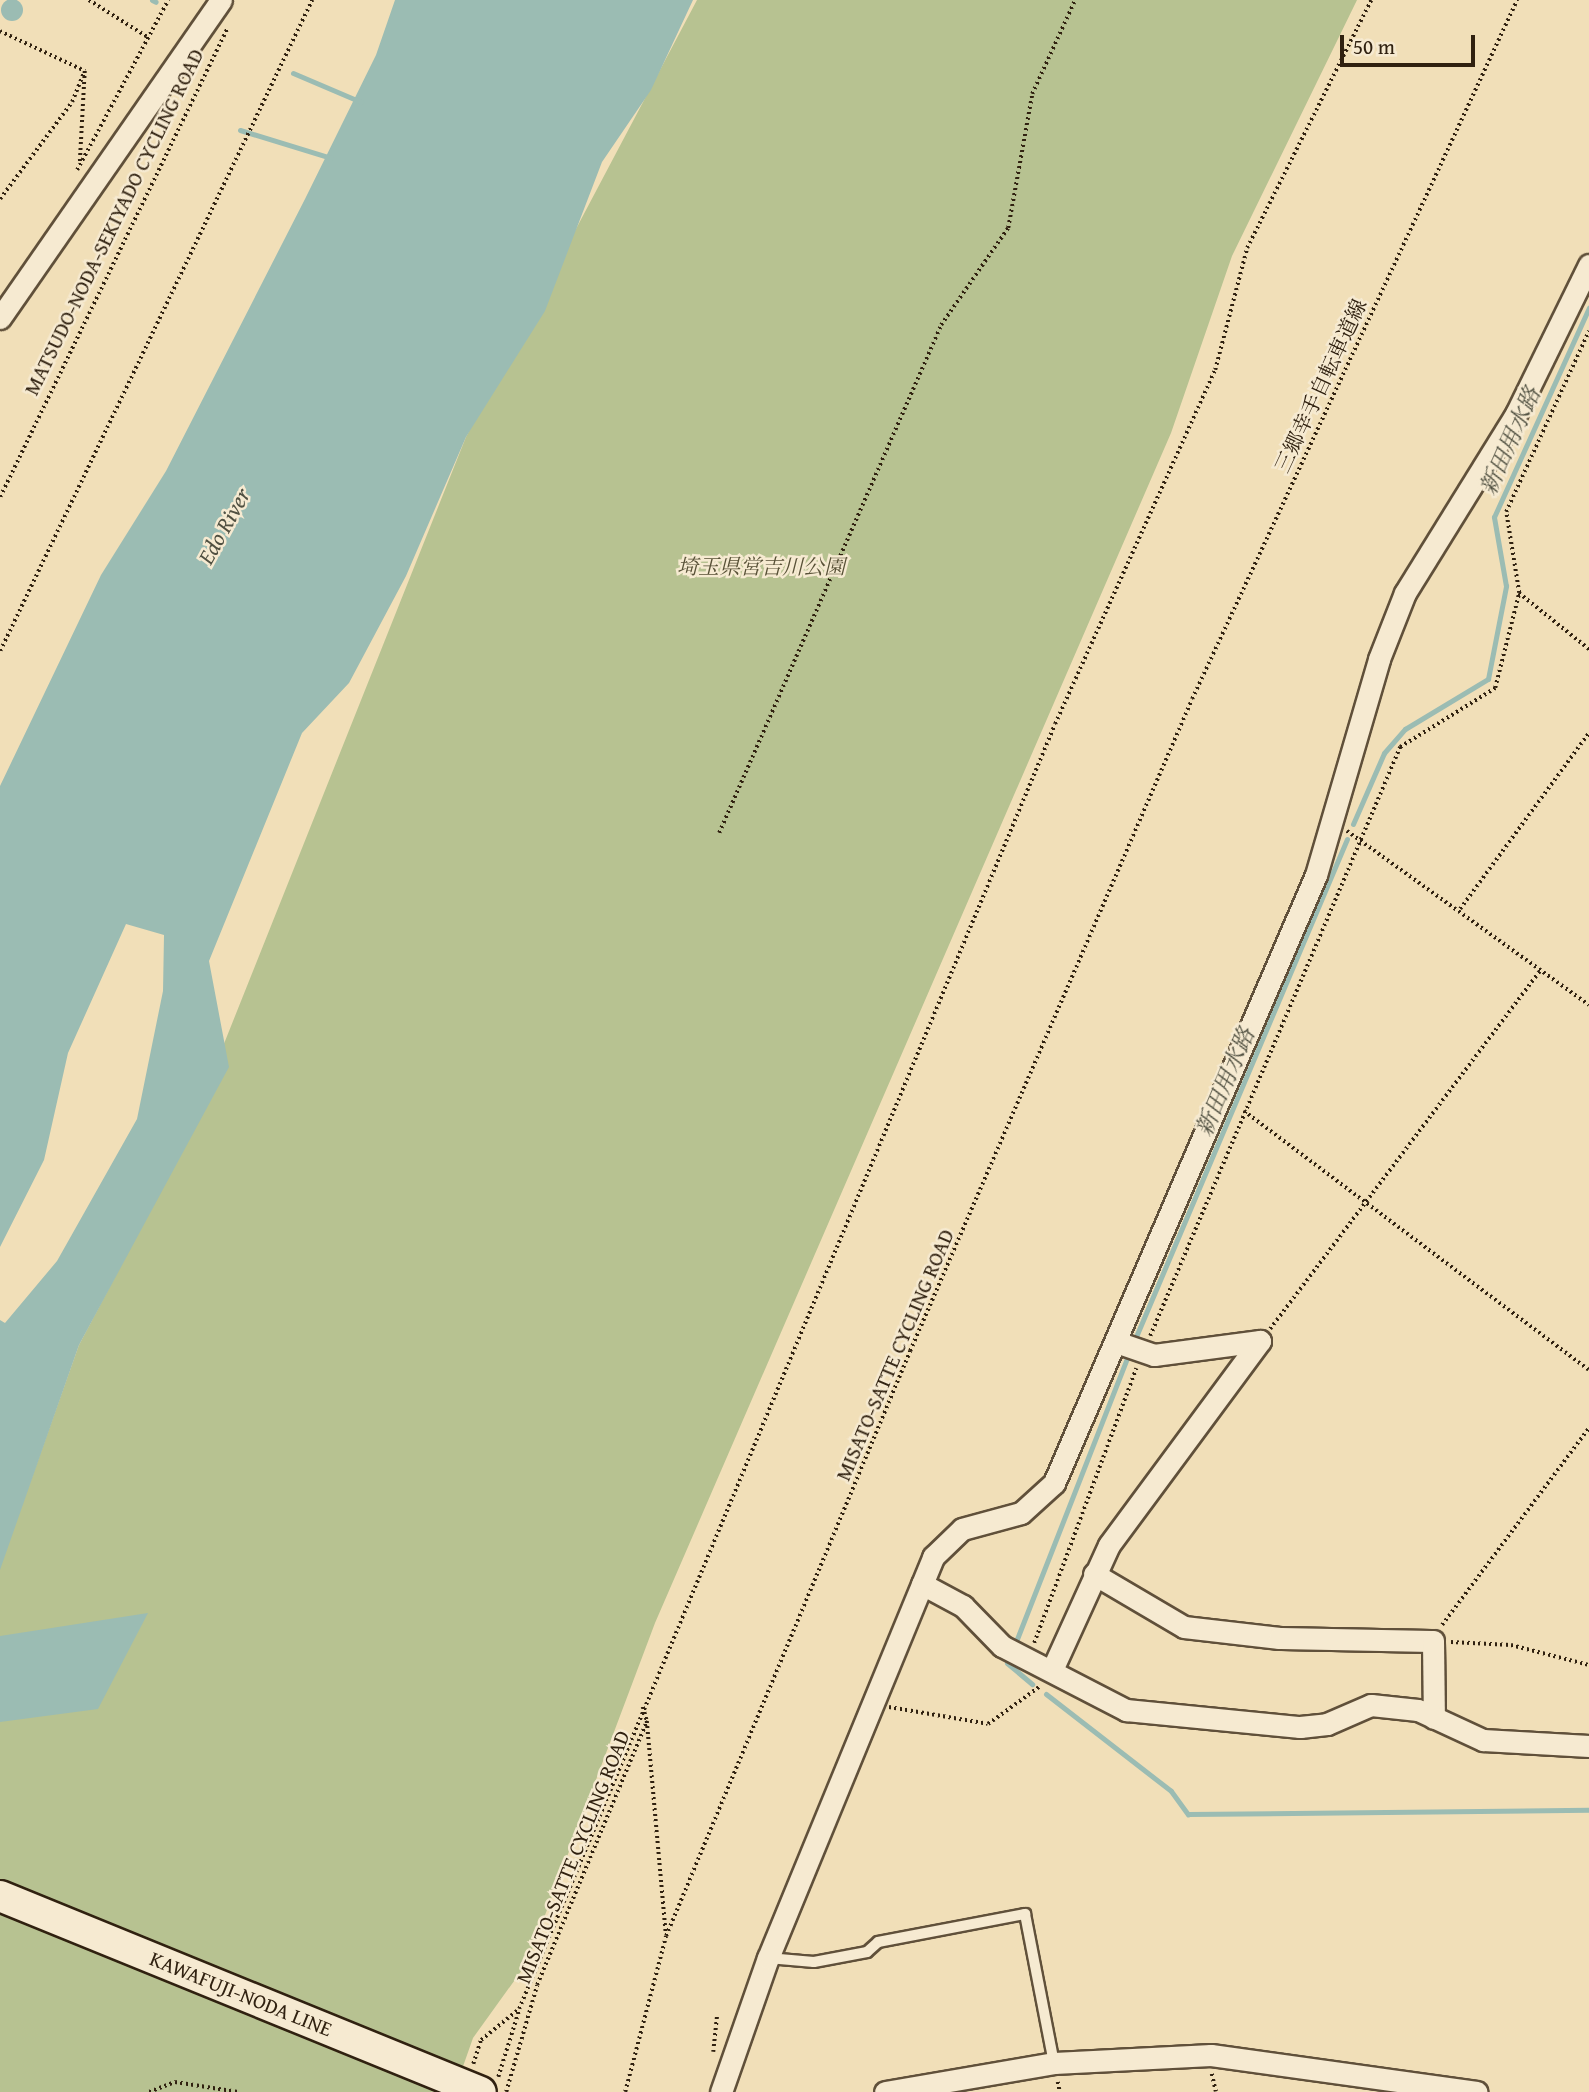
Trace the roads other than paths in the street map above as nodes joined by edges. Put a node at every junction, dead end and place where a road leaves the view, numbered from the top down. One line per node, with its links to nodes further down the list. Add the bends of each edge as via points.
1 (221, 0): 3 (street)
2 (1589, 265): 4 (street, via 1506,433 1405,593 1379,659 1335,827)
3 (0, 318)
4 (1116, 1342): 5 (street, via 1143,1353 1261,1341); 6 (street, via 1046,1495 1021,1513 947,1539)
5 (1094, 1574): 7 (street); 8 (street, via 1184,1627 1279,1638 1433,1641)
6 (922, 1584): 7 (street, via 963,1606 1002,1646); 11 (street)
7 (1052, 1670): 8 (street, via 1138,1712 1300,1727 1327,1724 1371,1705)
8 (1434, 1718): 9 (street, via 1483,1740)
9 (1589, 1746)
10 (0, 1896): 13 (main road, KAWAFUJI-NODA LINE, bridge)
11 (768, 1958): 12 (lane, via 814,1962 867,1952 878,1942 1026,1914); 14 (street)
12 (1054, 2063): 15 (street); 16 (street, via 1241,2056)
13 (475, 2085)
14 (721, 2092)
15 (885, 2092)
16 (1476, 2092)

